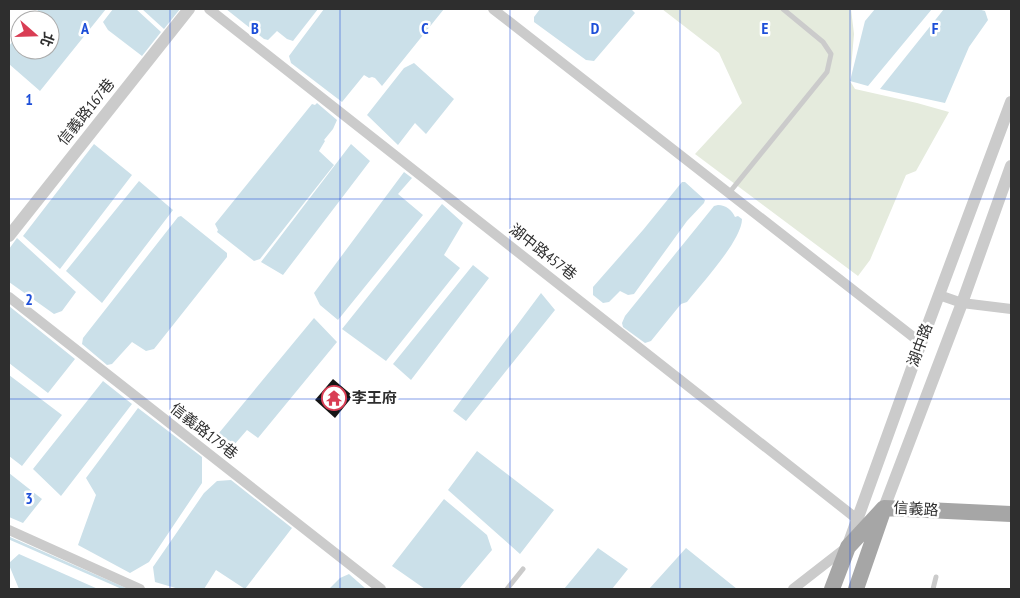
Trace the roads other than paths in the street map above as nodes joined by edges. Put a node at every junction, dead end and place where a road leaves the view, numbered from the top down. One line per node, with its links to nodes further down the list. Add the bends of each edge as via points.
1 (189, 9): 8 (street, 信義路167巷)
2 (210, 9): 16 (street, 湖中路457巷)
3 (493, 9): 7 (street)
4 (784, 9): 7 (lane, via 823,42 831,54 827,72)
5 (1011, 102): 9 (street, 湖中路)
6 (1011, 166): 11 (street, 湖中路)
7 (729, 194): 13 (street)
8 (9, 236)
9 (939, 295): 11 (street); 13 (street, 湖中路)
10 (9, 296): 22 (street, 信義路179巷)
11 (962, 303): 12 (street); 14 (street, 湖中路)
12 (1011, 308)
13 (921, 343): 16 (street, 湖中路)
14 (884, 508): 15 (main road, 信義路); 18 (main road, 信義路); 26 (main road, 湖中路)
15 (1011, 514)
16 (857, 519): 18 (street, 湖中路)
17 (9, 530): 21 (street)
18 (848, 546): 24 (street, 信義路); 25 (main road, 湖中路)
19 (523, 569): 23 (lane)
20 (936, 577): 27 (lane)
21 (140, 589)
22 (381, 589)
23 (507, 589)
24 (793, 589)
25 (832, 589)
26 (856, 589)
27 (933, 589)

